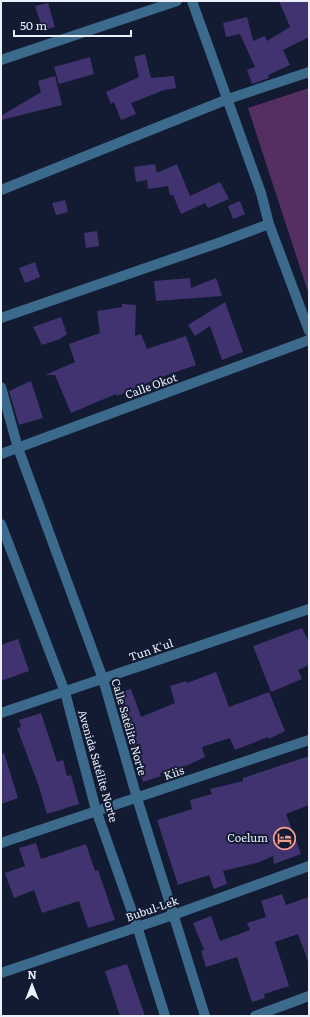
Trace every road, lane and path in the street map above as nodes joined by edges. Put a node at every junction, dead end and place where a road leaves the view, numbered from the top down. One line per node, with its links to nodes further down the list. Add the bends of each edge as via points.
1 (177, 1): 3 (street)
2 (192, 1): 5 (street)
3 (1, 60)
4 (309, 72): 5 (street)
5 (228, 99): 6 (street); 7 (street, via 261,193)
6 (1, 190)
7 (269, 224): 8 (street); 9 (street)
8 (1, 318)
9 (309, 331)
10 (309, 340): 12 (street, Calle Okot)
11 (1, 387): 12 (street, Calle Satélite Norte)
12 (18, 448): 13 (street, Calle Okot); 16 (street, Calle Satélite Norte)
13 (1, 454)
14 (1, 524): 17 (street, Avenida Satélite Norte)
15 (309, 609): 16 (street, Tun K'ul)
16 (103, 679): 17 (street, Tun K'ul); 20 (street, Calle Satélite Norte)
17 (65, 692): 18 (street, Tun K'ul); 21 (street, Avenida Satélite Norte)
18 (1, 713)
19 (309, 740): 20 (street, Kiis)
20 (137, 798): 21 (street, Kiis); 24 (street, Calle Satélite Norte)
21 (96, 810): 22 (street, Kiis); 25 (street, Avenida Satélite Norte)
22 (1, 843)
23 (309, 866): 24 (street, Bubul-Lek)
24 (173, 915): 25 (street, Bubul-Lek); 29 (street, Calle Satélite Norte)
25 (137, 926): 26 (street, Bubul-Lek); 28 (street, Avenida Satélite Norte)
26 (1, 973)
27 (309, 996): 30 (street)
28 (166, 1016)
29 (205, 1016)
30 (254, 1016)

